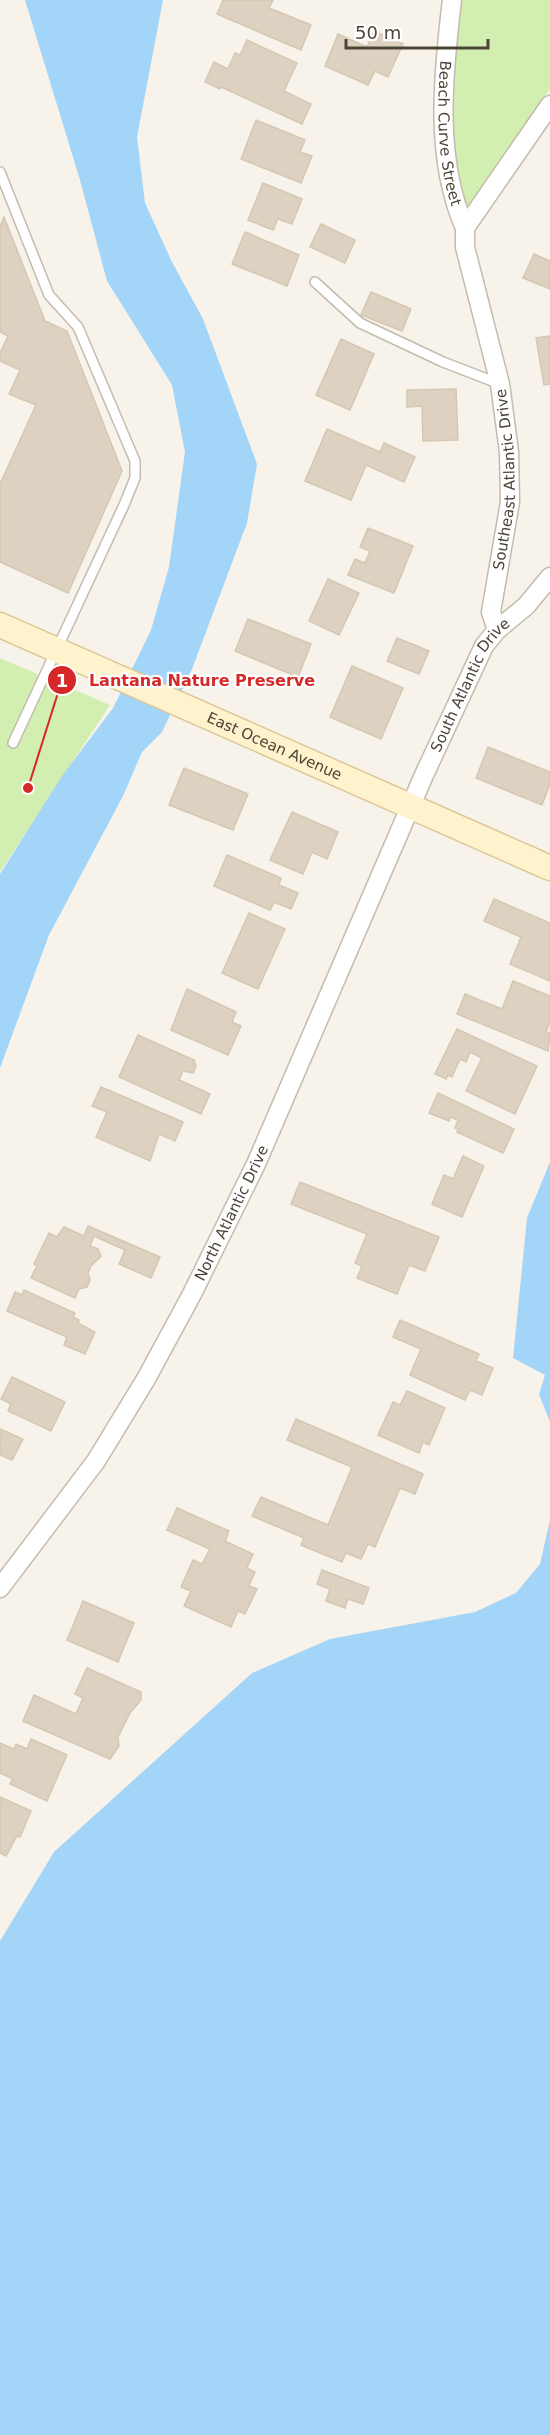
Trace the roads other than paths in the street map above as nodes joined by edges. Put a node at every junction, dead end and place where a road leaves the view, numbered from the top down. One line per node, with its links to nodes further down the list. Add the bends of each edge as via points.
1 (452, 0): 4 (street, Beach Curve Street, via 444,128 456,209)
2 (550, 105): 4 (street)
3 (0, 172): 10 (lane, via 49,295 78,327 135,461 135,478 124,505)
4 (465, 228): 6 (street, Southeast Atlantic Drive, via 465,247)
5 (315, 282): 6 (lane, via 360,323)
6 (500, 384): 9 (street, Southeast Atlantic Drive, via 509,452 510,502 491,612)
7 (550, 577): 9 (street, South Atlantic Drive, via 526,606)
8 (0, 625): 10 (main road, East Ocean Avenue)
9 (497, 630): 12 (street, South Atlantic Drive, via 484,646)
10 (55, 649): 11 (lane); 12 (main road, East Ocean Avenue)
11 (13, 742)
12 (411, 808): 13 (main road, East Ocean Avenue); 14 (street, North Atlantic Drive, via 256,1164 192,1294 96,1461)
13 (550, 868)
14 (0, 1588)

